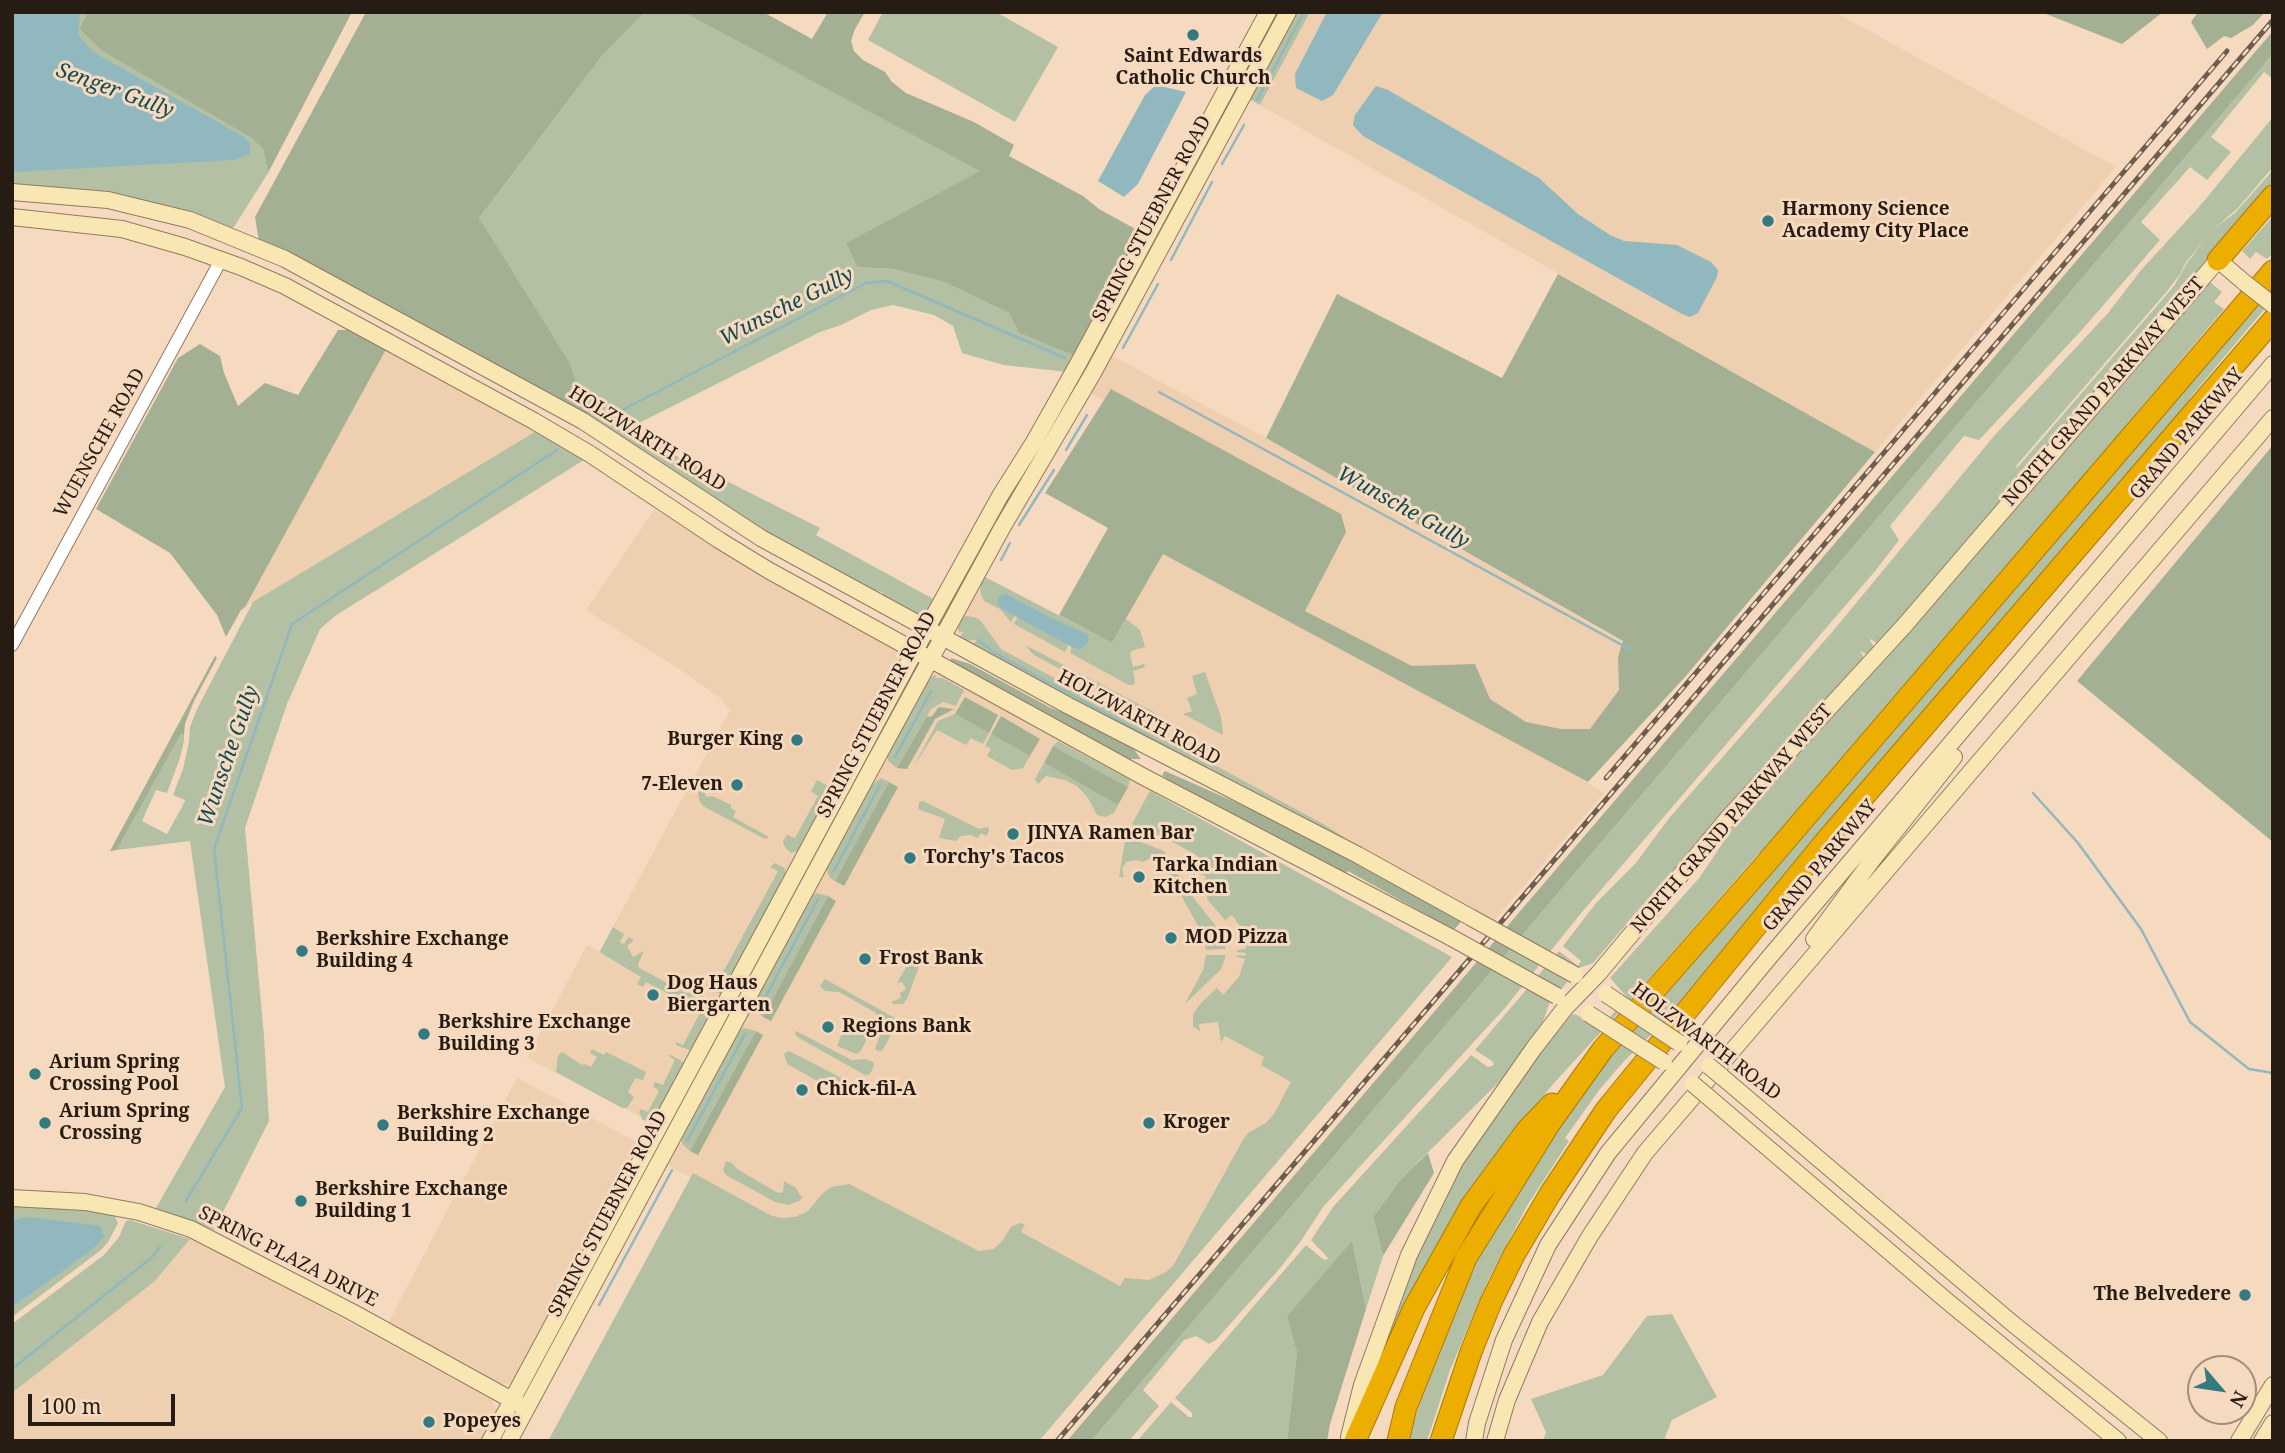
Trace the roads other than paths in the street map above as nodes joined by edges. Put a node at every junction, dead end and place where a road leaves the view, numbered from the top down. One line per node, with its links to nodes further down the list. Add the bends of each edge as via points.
1 (1268, 12): 3 (main road, SPRING STUEBNER ROAD)
2 (1288, 12): 4 (main road, SPRING STUEBNER ROAD)
3 (1224, 93): 4 (main road); 8 (main road, SPRING STUEBNER ROAD)
4 (1239, 102): 9 (main road, SPRING STUEBNER ROAD)
5 (12, 192): 17 (main road, HOLZWARTH ROAD, via 108,200 190,220 285,259 583,421)
6 (2273, 196): 11 (highway)
7 (12, 217): 10 (main road, via 122,229)
8 (1150, 231): 9 (main road); 20 (main road, SPRING STUEBNER ROAD)
9 (1166, 239): 21 (main road, SPRING STUEBNER ROAD)
10 (221, 260): 18 (main road, via 285,286 534,421); 22 (street, WUENSCHE ROAD)
11 (2218, 260): 13 (main road, bridge); 25 (main road, NORTH GRAND PARKWAY WEST, via 1904,626)
12 (2273, 271): 29 (highway)
13 (2273, 306)
14 (2273, 320): 42 (highway, via 1824,842 1605,1110 1550,1194 1497,1290)
15 (2273, 364): 19 (main road, GRAND PARKWAY)
16 (2273, 418): 27 (main road)
17 (696, 494): 18 (main road); 20 (main road, HOLZWARTH ROAD, via 761,538)
18 (681, 515): 23 (main road, via 768,570)
19 (2131, 533): 27 (main road, via 1873,859); 28 (main road, GRAND PARKWAY)
20 (927, 628): 21 (main road, HOLZWARTH ROAD); 23 (main road, SPRING STUEBNER ROAD)
21 (943, 637): 24 (main road, SPRING STUEBNER ROAD); 25 (main road, HOLZWARTH ROAD, bridge, via 1358,855)
22 (12, 645)
23 (915, 651): 24 (main road); 31 (main road, SPRING STUEBNER ROAD)
24 (931, 660): 26 (main road, bridge); 32 (main road, SPRING STUEBNER ROAD)
25 (1582, 979): 26 (main road, NORTH GRAND PARKWAY WEST); 28 (main road, HOLZWARTH ROAD, bridge)
26 (1563, 1000): 30 (main road, bridge); 39 (main road, NORTH GRAND PARKWAY WEST, via 1455,1161 1409,1255 1362,1385)
27 (1741, 1038): 44 (main road, via 1645,1153 1590,1236 1540,1322)
28 (1685, 1048): 30 (main road, GRAND PARKWAY); 46 (main road, HOLZWARTH ROAD)
29 (1604, 1049): 40 (highway, via 1527,1130 1471,1206 1414,1308); 41 (highway, via 1550,1123 1466,1258 1406,1407)
30 (1670, 1067): 43 (main road, GRAND PARKWAY, via 1548,1245 1504,1340); 45 (main road, bridge)
31 (654, 1137): 32 (main road); 35 (main road, SPRING STUEBNER ROAD)
32 (666, 1150): 35 (main road, SPRING STUEBNER ROAD)
33 (12, 1198): 35 (main road, SPRING PLAZA DRIVE, via 85,1202 139,1212 191,1229)
34 (2273, 1385): 47 (main road)
35 (520, 1404): 37 (main road, SPRING STUEBNER ROAD); 38 (main road, SPRING STUEBNER ROAD)
36 (2273, 1423): 48 (main road)
37 (490, 1441)
38 (509, 1441)
39 (1348, 1441)
40 (1355, 1441)
41 (1398, 1441)
42 (1441, 1441)
43 (1474, 1441)
44 (1495, 1441)
45 (2118, 1441)
46 (2159, 1441)
47 (2239, 1441)
48 (2262, 1441)

